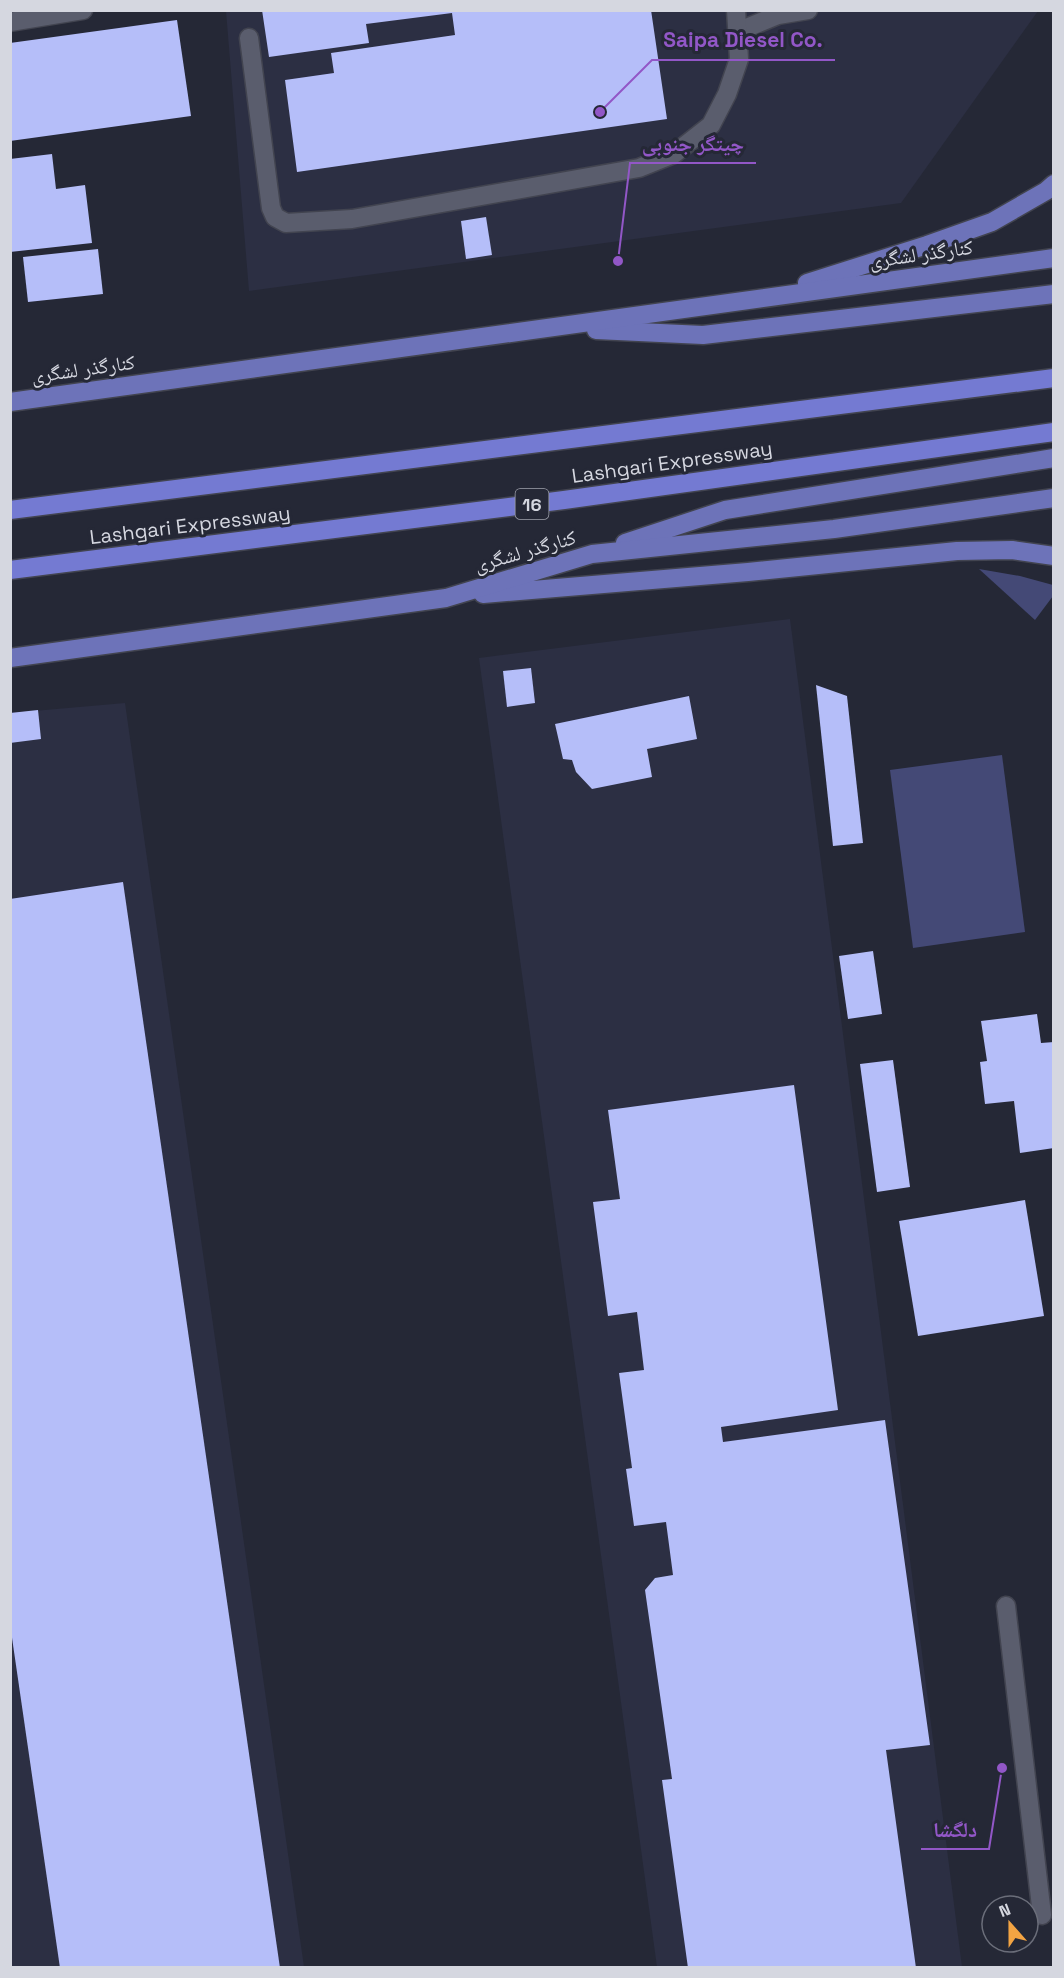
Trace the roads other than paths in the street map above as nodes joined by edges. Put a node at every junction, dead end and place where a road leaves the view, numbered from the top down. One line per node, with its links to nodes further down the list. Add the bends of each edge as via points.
1 (83, 10): 4 (street)
2 (736, 10): 5 (street)
3 (808, 10): 5 (street, via 778,15)
4 (10, 22)
5 (739, 31): 6 (street, via 739,59 711,125 674,154 639,168 352,219 285,223 275,217 271,208)
6 (249, 39)
7 (1053, 184): 10 (main road, via 992,222)
8 (1053, 258): 10 (main road, کنارگذر لشگری)
9 (1053, 294): 11 (main road, via 703,335)
10 (757, 299): 11 (main road, کنارگذر لشگری)
11 (552, 328): 13 (main road, کنارگذر لشگری)
12 (1053, 378): 17 (highway, Lashgari Expressway)
13 (10, 402)
14 (1053, 432): 20 (highway, Lashgari Expressway / 16, via 564,500)
15 (1053, 458): 18 (main road, via 725,510)
16 (1053, 498): 18 (main road, کنارگذر لشگری, via 834,529)
17 (10, 510)
18 (592, 554): 21 (main road, کنارگذر لشگری)
19 (1053, 556): 21 (main road, via 1012,550 957,551)
20 (10, 570)
21 (446, 597): 22 (main road, کنارگذر لشگری)
22 (10, 658)
23 (1006, 1606): 24 (street)
24 (1041, 1915)

